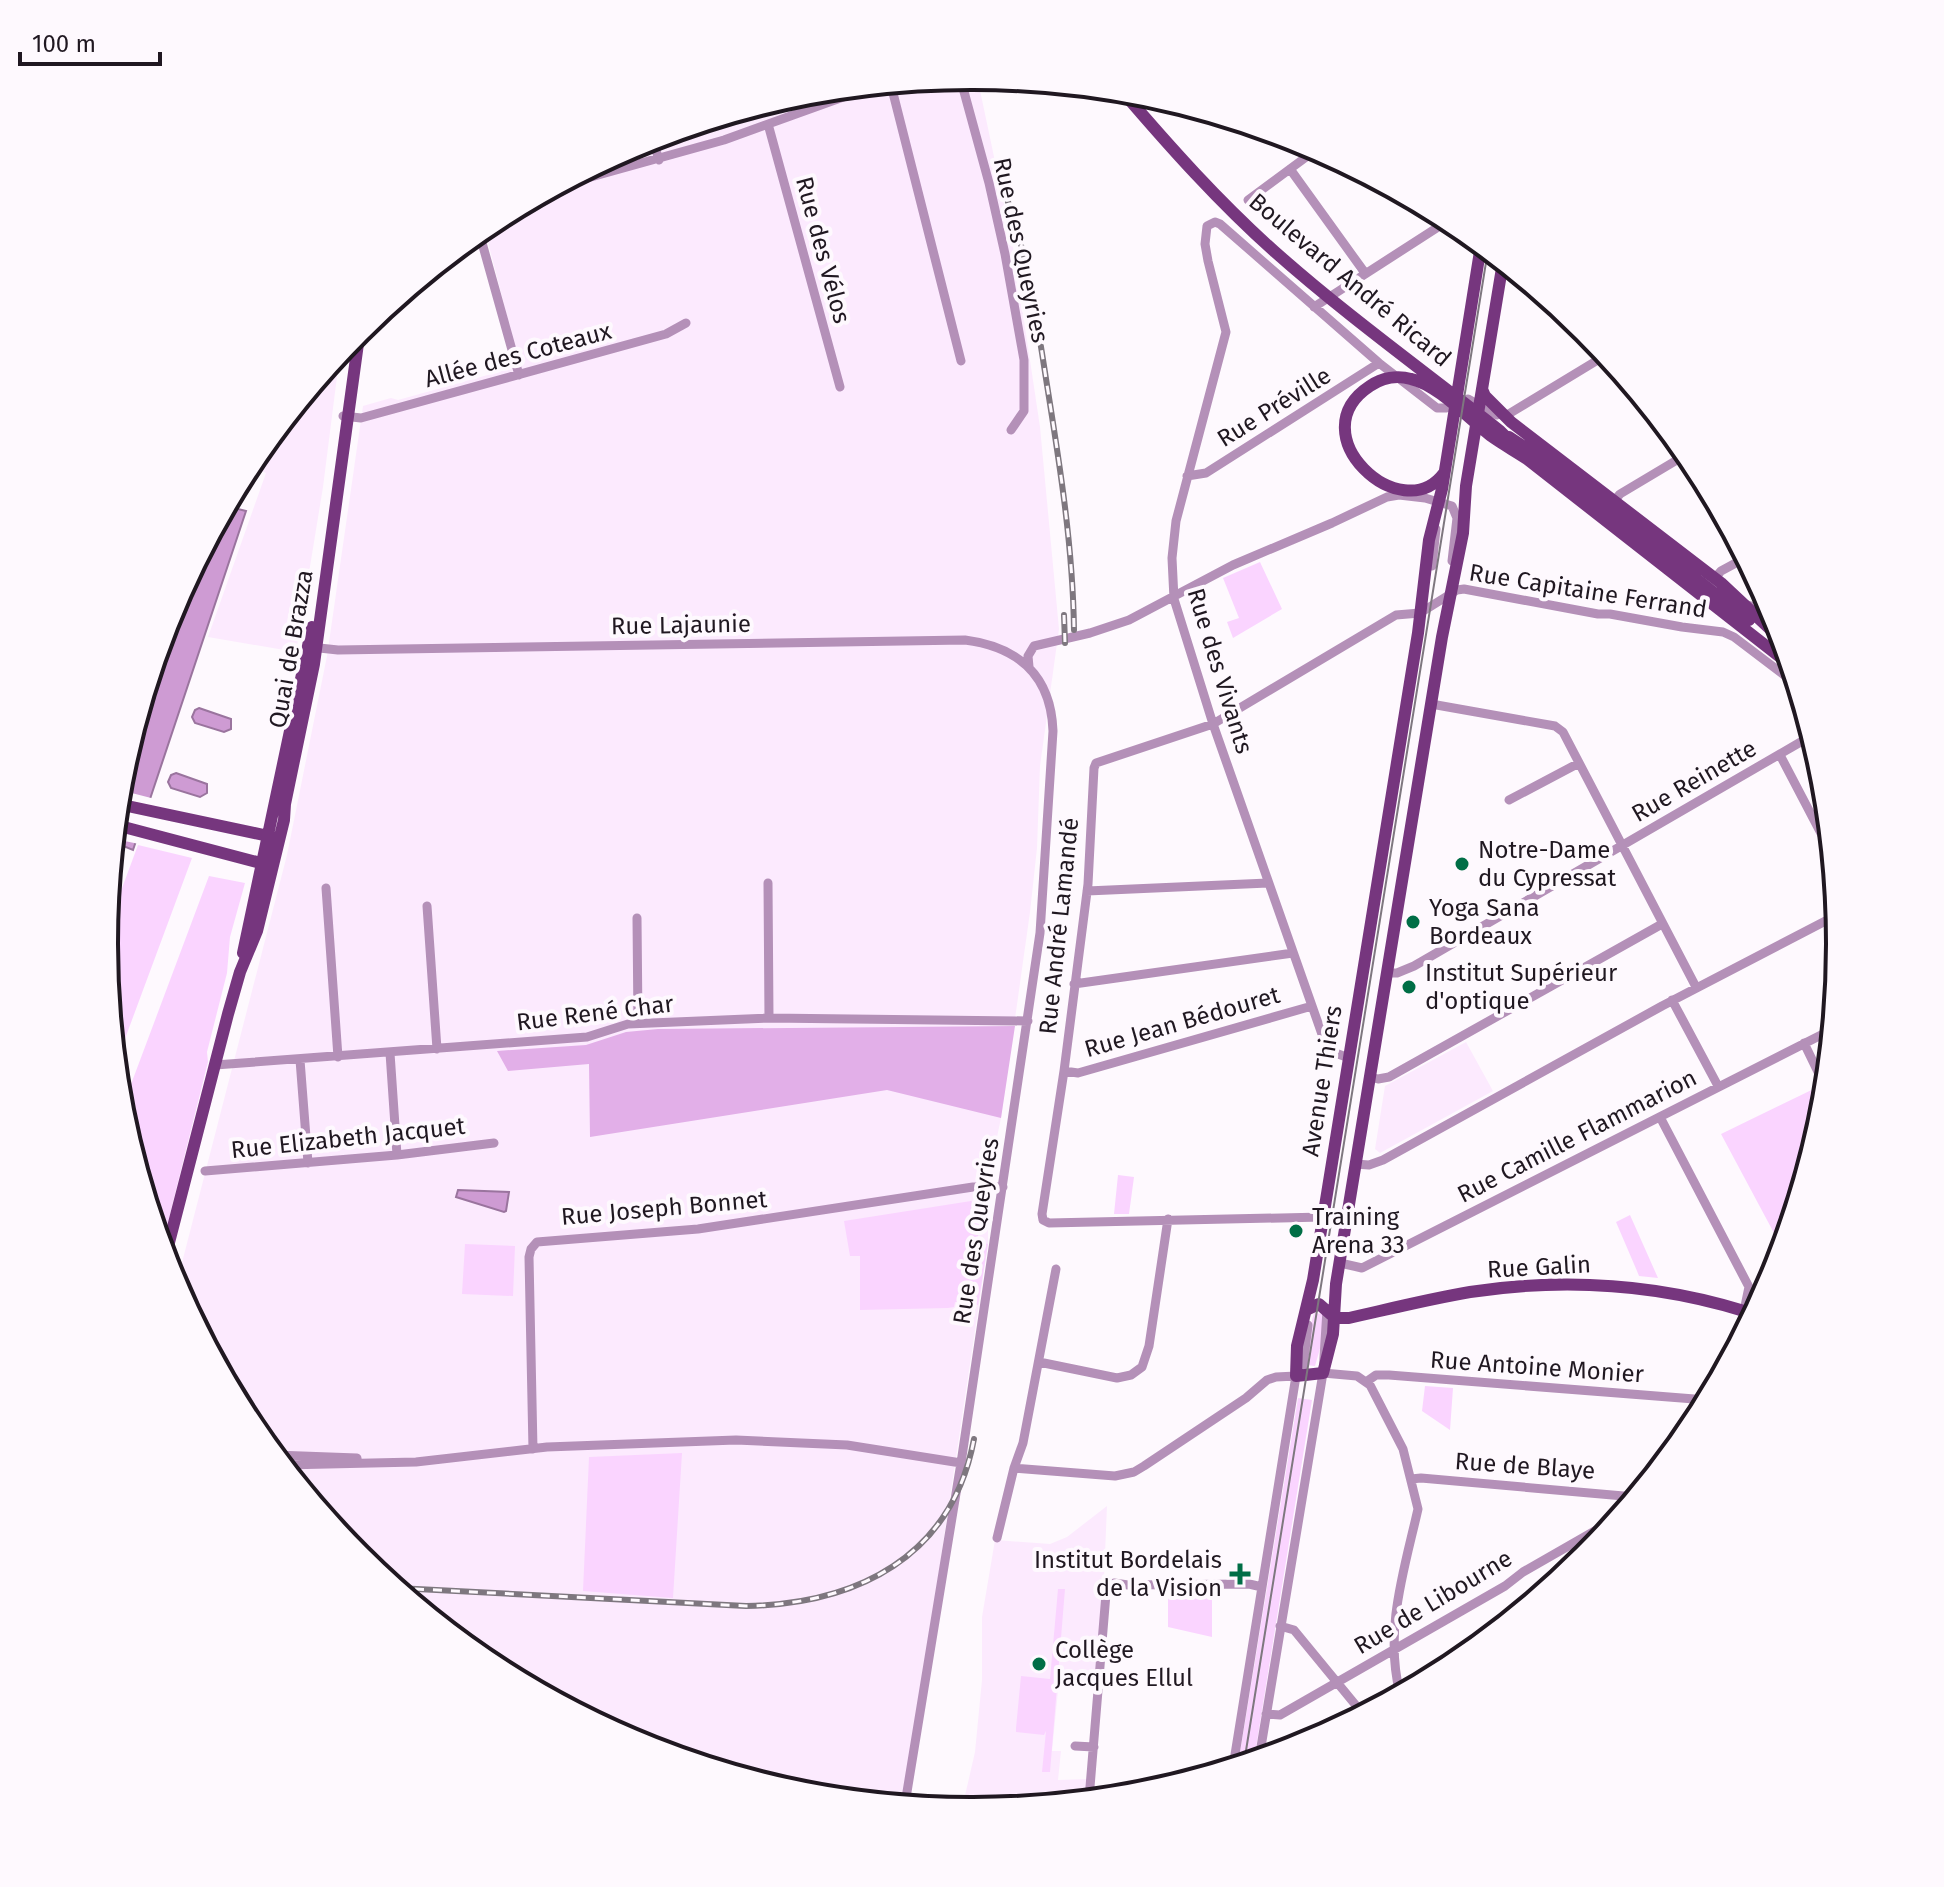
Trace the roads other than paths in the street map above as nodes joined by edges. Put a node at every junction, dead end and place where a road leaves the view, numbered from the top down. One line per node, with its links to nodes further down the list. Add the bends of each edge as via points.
1 (963, 90): 31 (street, Rue des Queyries, via 992,197 1024,360 1024,411)
2 (893, 94): 21 (street)
3 (823, 103): 5 (street)
4 (1134, 105): 32 (main road, Boulevard André Ricard, via 1187,166 1295,270)
5 (768, 124): 8 (street); 25 (street, Rue des Vélos)
6 (656, 151): 8 (street)
7 (1305, 158): 9 (street)
8 (659, 160): 10 (street)
9 (1290, 169): 11 (street); 15 (street)
10 (602, 175)
11 (1248, 200)
12 (1436, 228): 15 (street)
13 (483, 245): 24 (street)
14 (1479, 257): 27 (main road, Avenue Thiers)
15 (1365, 273): 17 (street)
16 (1501, 274): 26 (main road, Avenue Thiers)
17 (1314, 307): 23 (street); 36 (street, Rue des Vivants, via 1220,224 1207,226 1208,261 1226,332)
18 (686, 323): 24 (street, Allée des Coteaux, via 666,334)
19 (357, 351): 29 (main road, Quai de Brazza)
20 (353, 356): 29 (main road, Quai de Brazza)
21 (961, 361)
22 (1596, 362): 30 (street)
23 (1379, 363): 27 (street, via 1437,408); 36 (street, Rue Préville, via 1206,473)
24 (519, 375): 29 (street, Allée des Coteaux)
25 (840, 387)
26 (1482, 389): 28 (main road, Avenue Thiers); 30 (main road)
27 (1455, 403): 28 (street); 35 (main road, Avenue Thiers)
28 (1479, 403): 30 (street); 44 (main road, Avenue Thiers, via 1463,533)
29 (350, 417): 50 (main road, Quai de Brazza)
30 (1509, 418): 38 (main road)
31 (1011, 430)
32 (1500, 431): 33 (main road, Boulevard André Ricard); 42 (main road)
33 (1527, 459): 37 (main road, via 1429,387 1393,377 1373,384 1350,407 1345,426 1348,448 1361,469); 42 (main road)
34 (1676, 461): 38 (street)
35 (1444, 473): 37 (main road, via 1432,486); 39 (main road, Avenue Thiers)
36 (1187, 476): 43 (street, Rue des Vivants, via 1176,521)
37 (1409, 494): 39 (street); 43 (street, via 1387,497)
38 (1614, 501): 41 (main road)
39 (1437, 508): 44 (street, via 1429,589 1431,597); 44 (street, via 1452,506 1457,518); 47 (main road, Avenue Thiers)
40 (1735, 563): 41 (street)
41 (1715, 578): 45 (main road)
42 (1699, 588): 49 (main road); 51 (main road)
43 (1173, 595): 52 (street, via 1109,628 1034,646); 55 (street, Rue des Vivants)
44 (1446, 598): 47 (street); 53 (street, Rue Capitaine Ferrand, via 1464,589 1723,632); 54 (main road, Avenue Thiers)
45 (1742, 605): 46 (street); 48 (main road)
46 (1757, 608)
47 (1420, 613): 55 (street, via 1396,615); 88 (main road, Avenue Thiers)
48 (1763, 624)
49 (1768, 636)
50 (316, 648): 52 (street, Rue Lajaunie, via 965,640 995,646); 63 (main road, Quai de Brazza)
51 (1773, 651)
52 (1029, 667): 81 (street, Rue des Queyries, via 1042,683 1053,714 1046,869)
53 (1781, 673)
54 (1431, 704): 58 (street, via 1555,726); 75 (main road, Avenue Thiers)
55 (1213, 724): 67 (street, Rue des Vivants); 69 (street, Rue André Lamandé, via 1096,763)
56 (1801, 742): 57 (street, Rue Reinette)
57 (1780, 755): 61 (street); 64 (street, Rue Reinette)
58 (1579, 763): 59 (street); 64 (street)
59 (1509, 800)
60 (130, 807): 63 (main road)
61 (1817, 826)
62 (127, 828): 65 (main road)
63 (274, 837): 65 (main road, Quai de Brazza)
64 (1621, 846): 73 (street); 75 (street, Rue Reinette, via 1414,966)
65 (267, 865): 90 (main road, Quai de Brazza, via 257,931)
66 (768, 883): 80 (street)
67 (1268, 883): 69 (street); 74 (street, Rue des Vivants)
68 (326, 888): 87 (street)
69 (1087, 891): 76 (street, Rue André Lamandé)
70 (427, 906): 85 (street)
71 (637, 918): 82 (street)
72 (1825, 921): 77 (street)
73 (1662, 924): 77 (street); 93 (street, via 1389,1077)
74 (1293, 953): 76 (street); 79 (street, Rue des Vivants)
75 (1387, 973): 93 (main road, Avenue Thiers)
76 (1074, 984): 92 (street, Rue André Lamandé)
77 (1696, 987): 78 (street)
78 (1672, 1000): 94 (street); 99 (street, via 1383,1160)
79 (1312, 1006): 88 (street, Rue des Vivants, via 1330,1051); 92 (street, Rue Jean Bédouret, via 1078,1073)
80 (769, 1018): 81 (street, Rue René Char); 82 (street, Rue René Char)
81 (1028, 1021): 101 (street, Rue des Queyries)
82 (638, 1023): 85 (street, Rue René Char, via 587,1037)
83 (1820, 1035): 84 (street, Rue Camille Flammarion)
84 (1804, 1043): 91 (street); 94 (street, Rue Camille Flammarion)
85 (437, 1049): 86 (street, Rue René Char)
86 (390, 1053): 87 (street, Rue René Char); 97 (street)
87 (338, 1057): 89 (street, Rue René Char)
88 (1349, 1058): 102 (main road, Avenue Thiers)
89 (300, 1060): 90 (street, Rue René Char); 98 (street)
90 (215, 1065): 104 (main road, Quai de Brazza)
91 (1816, 1068)
92 (1064, 1071): 103 (street, Rue André Lamandé, via 1043,1220)
93 (1370, 1077): 99 (main road, Avenue Thiers)
94 (1718, 1086): 95 (street, Rue Camille Flammarion)
95 (1660, 1117): 105 (street, Rue Camille Flammarion, via 1362,1268); 107 (street)
96 (494, 1143): 97 (street, Rue Elizabeth Jacquet)
97 (397, 1155): 98 (street, Rue Elizabeth Jacquet)
98 (308, 1163): 100 (street, Rue Elizabeth Jacquet)
99 (1355, 1164): 105 (main road, Avenue Thiers)
100 (205, 1171)
101 (1003, 1187): 116 (street, Rue Joseph Bonnet, via 973,1187 698,1229 537,1242 529,1257); 119 (street, Rue des Queyries)
102 (1323, 1217): 103 (street); 108 (main road, Avenue Thiers)
103 (1168, 1219): 111 (street, via 1147,1354 1139,1370 1117,1378)
104 (171, 1236)
105 (1340, 1263): 110 (main road, Avenue Thiers)
106 (1056, 1269): 111 (street)
107 (1749, 1295)
108 (1306, 1310): 110 (main road, Rue Galin, via 1319,1304); 113 (main road, Avenue Thiers, via 1297,1346)
109 (1742, 1310): 110 (main road, Rue Galin, via 1667,1292 1580,1285 1470,1292 1349,1318)
110 (1331, 1314): 112 (main road, Avenue Thiers)
111 (1039, 1362): 121 (street)
112 (1323, 1373): 113 (main road); 114 (street, via 1350,1374); 127 (street, Avenue Thiers)
113 (1301, 1376): 121 (street, via 1267,1380 1134,1472 1115,1476); 126 (street, Avenue Thiers)
114 (1366, 1382): 115 (street, Rue Antoine Monier, via 1389,1375); 122 (street, via 1397,1435)
115 (1694, 1399)
116 (533, 1449): 118 (street); 119 (street, via 736,1440 847,1445)
117 (290, 1456): 118 (street)
118 (416, 1462): 120 (street)
119 (961, 1463): 138 (street, Rue des Queyries)
120 (296, 1465)
121 (1014, 1468): 125 (street)
122 (1411, 1479): 123 (street, Rue de Blaye); 128 (street, via 1418,1509 1393,1617)
123 (1622, 1496)
124 (1587, 1536): 128 (street, Rue de Libourne)
125 (997, 1538)
126 (1262, 1587): 135 (street, via 1109,1586); 136 (street, Avenue Thiers)
127 (1280, 1626): 129 (street, via 1294,1630); 132 (street, Avenue Thiers)
128 (1395, 1649): 129 (street, Rue de Libourne); 130 (street)
129 (1337, 1682): 131 (street); 132 (street, Rue de Libourne, via 1280,1715)
130 (1399, 1683)
131 (1356, 1705)
132 (1266, 1714): 134 (street, Avenue Thiers)
133 (1075, 1746): 135 (street)
134 (1261, 1746)
135 (1094, 1747): 137 (street)
136 (1235, 1755)
137 (1090, 1789)
138 (907, 1794)

